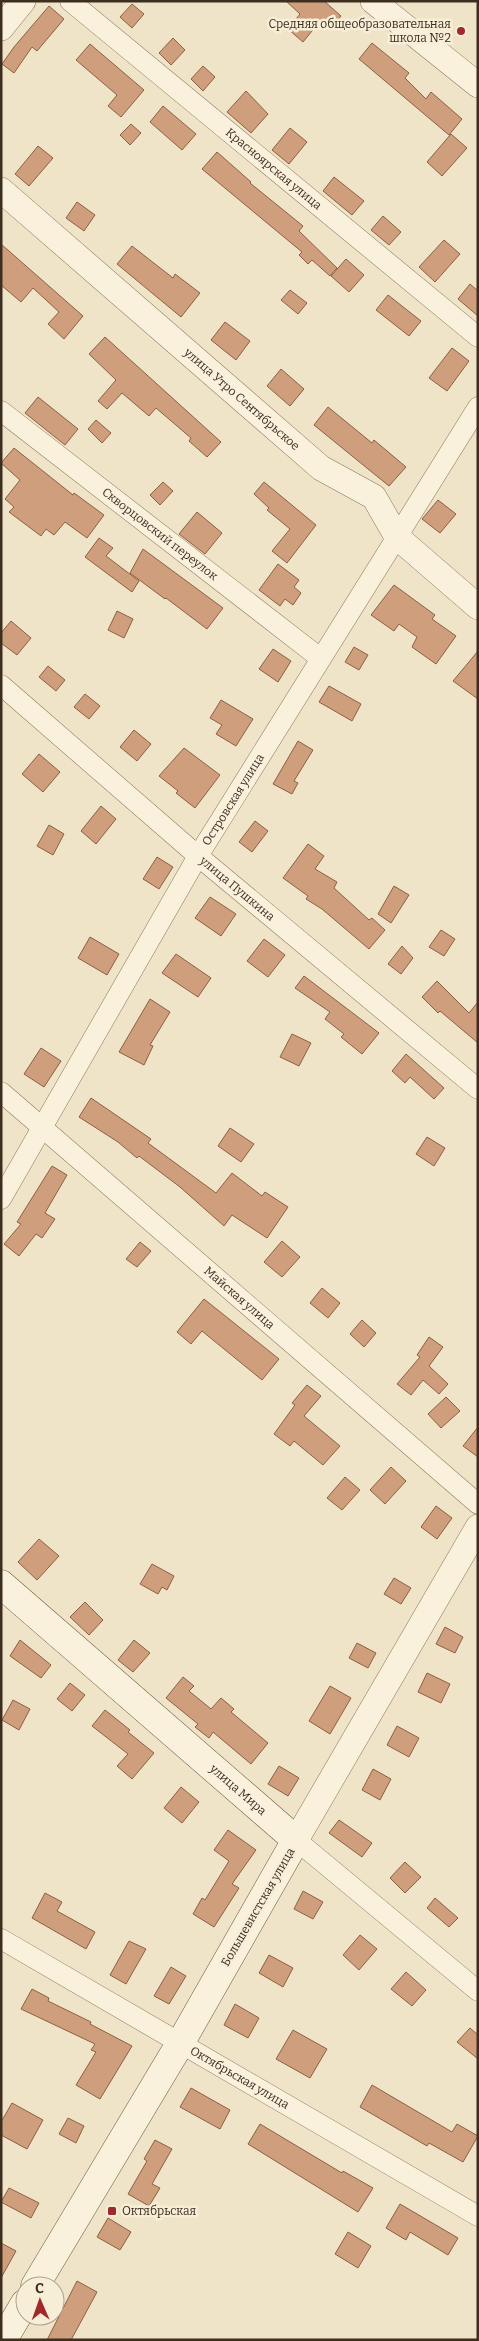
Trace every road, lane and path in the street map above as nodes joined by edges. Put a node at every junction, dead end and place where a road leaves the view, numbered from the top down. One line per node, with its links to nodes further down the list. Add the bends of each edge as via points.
1 (23, 1): 4 (street)
2 (70, 1): 7 (street, Красноярская улица)
3 (373, 1): 5 (street)
4 (1, 28)
5 (478, 84)
6 (1, 190): 10 (street, улица Утро Сентябрьское, via 321,468 374,497)
7 (478, 337)
8 (478, 408): 10 (street, Островская улица)
9 (1, 411): 12 (street, Скворцовский переулок)
10 (397, 537): 11 (street, улица Утро Сентябрьское); 12 (street, Островская улица)
11 (478, 607)
12 (320, 658): 14 (street, Островская улица)
13 (1, 685): 14 (street, улица Пушкина)
14 (198, 856): 15 (street, улица Пушкина); 17 (street, Островская улица)
15 (478, 1088)
16 (1, 1092): 17 (street, Майская улица)
17 (43, 1128): 18 (street, Островская улица); 19 (street, Майская улица)
18 (1, 1199)
19 (478, 1504)
20 (478, 1526): 22 (street, Большевистская улица)
21 (1, 1584): 22 (main road, улица Мира)
22 (296, 1840): 24 (street, улица Мира); 25 (main road, Большевистская улица)
23 (1, 1939): 25 (street, Октябрьская улица)
24 (478, 1991)
25 (181, 2042): 26 (street, Октябрьская улица); 27 (main road, Большевистская улица)
26 (478, 2216)
27 (41, 2276)
28 (15, 2320): 29 (main road)
29 (3, 2340)

